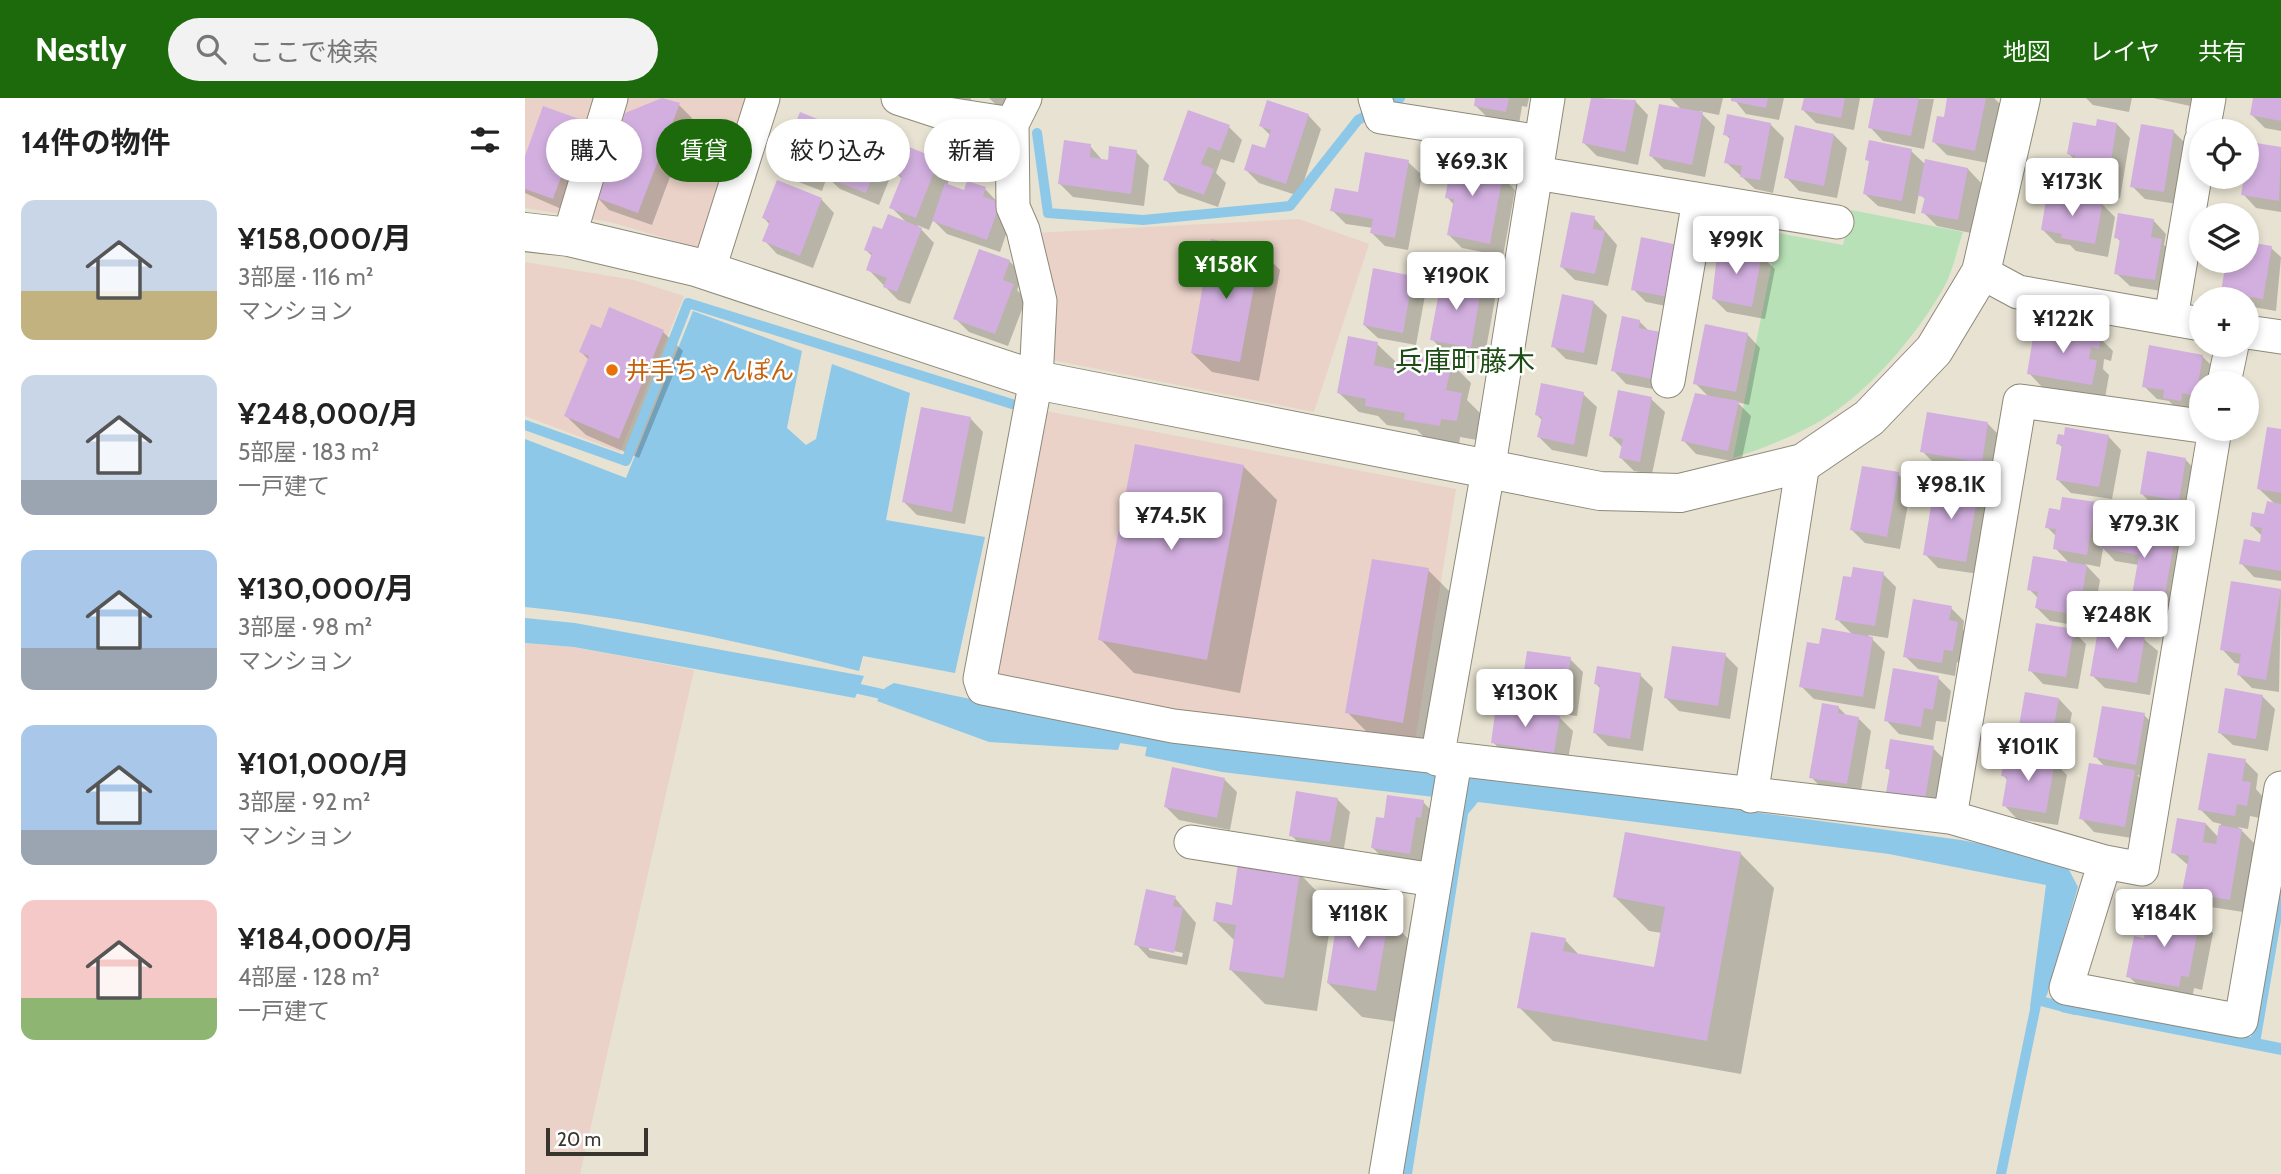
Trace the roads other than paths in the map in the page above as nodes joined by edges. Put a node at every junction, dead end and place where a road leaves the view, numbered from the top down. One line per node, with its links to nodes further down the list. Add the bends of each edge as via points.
1 (611, 98): 15 (street)
2 (763, 98): 16 (street)
3 (898, 98): 8 (street, via 947,114)
4 (1548, 98): 10 (street)
5 (2021, 98): 17 (street)
6 (2209, 98): 9 (street)
7 (1378, 108): 10 (street)
8 (1019, 111): 21 (street, via 1013,208 1040,301)
9 (2205, 119)
10 (1539, 158): 12 (street); 26 (street)
11 (2197, 189): 18 (street)
12 (1699, 200): 13 (street); 22 (street)
13 (1837, 222)
14 (525, 232): 15 (street)
15 (569, 237): 16 (street)
16 (708, 272): 21 (street)
17 (1981, 272): 18 (street, via 2018,292); 25 (street, via 1934,350 1869,418)
18 (2186, 321)
19 (2259, 334): 20 (street)
20 (2281, 337)
21 (1036, 380): 26 (street); 27 (street, via 980,679 983,688 1174,726)
22 (1668, 381)
23 (2189, 424): 30 (street, via 2020,401)
24 (2212, 441): 32 (street, via 2142,869)
25 (1803, 463): 26 (street, via 1680,494 1600,491); 29 (street)
26 (1488, 471): 27 (street)
27 (1446, 760): 29 (street); 33 (street, via 1447,803)
28 (2281, 788): 34 (street)
29 (1751, 796): 30 (street)
30 (1950, 817): 32 (street)
31 (1191, 842): 33 (street)
32 (2105, 862): 34 (street, via 2066,988 2241,1021)
33 (1434, 880): 35 (street)
34 (2268, 942)
35 (1387, 1174)

